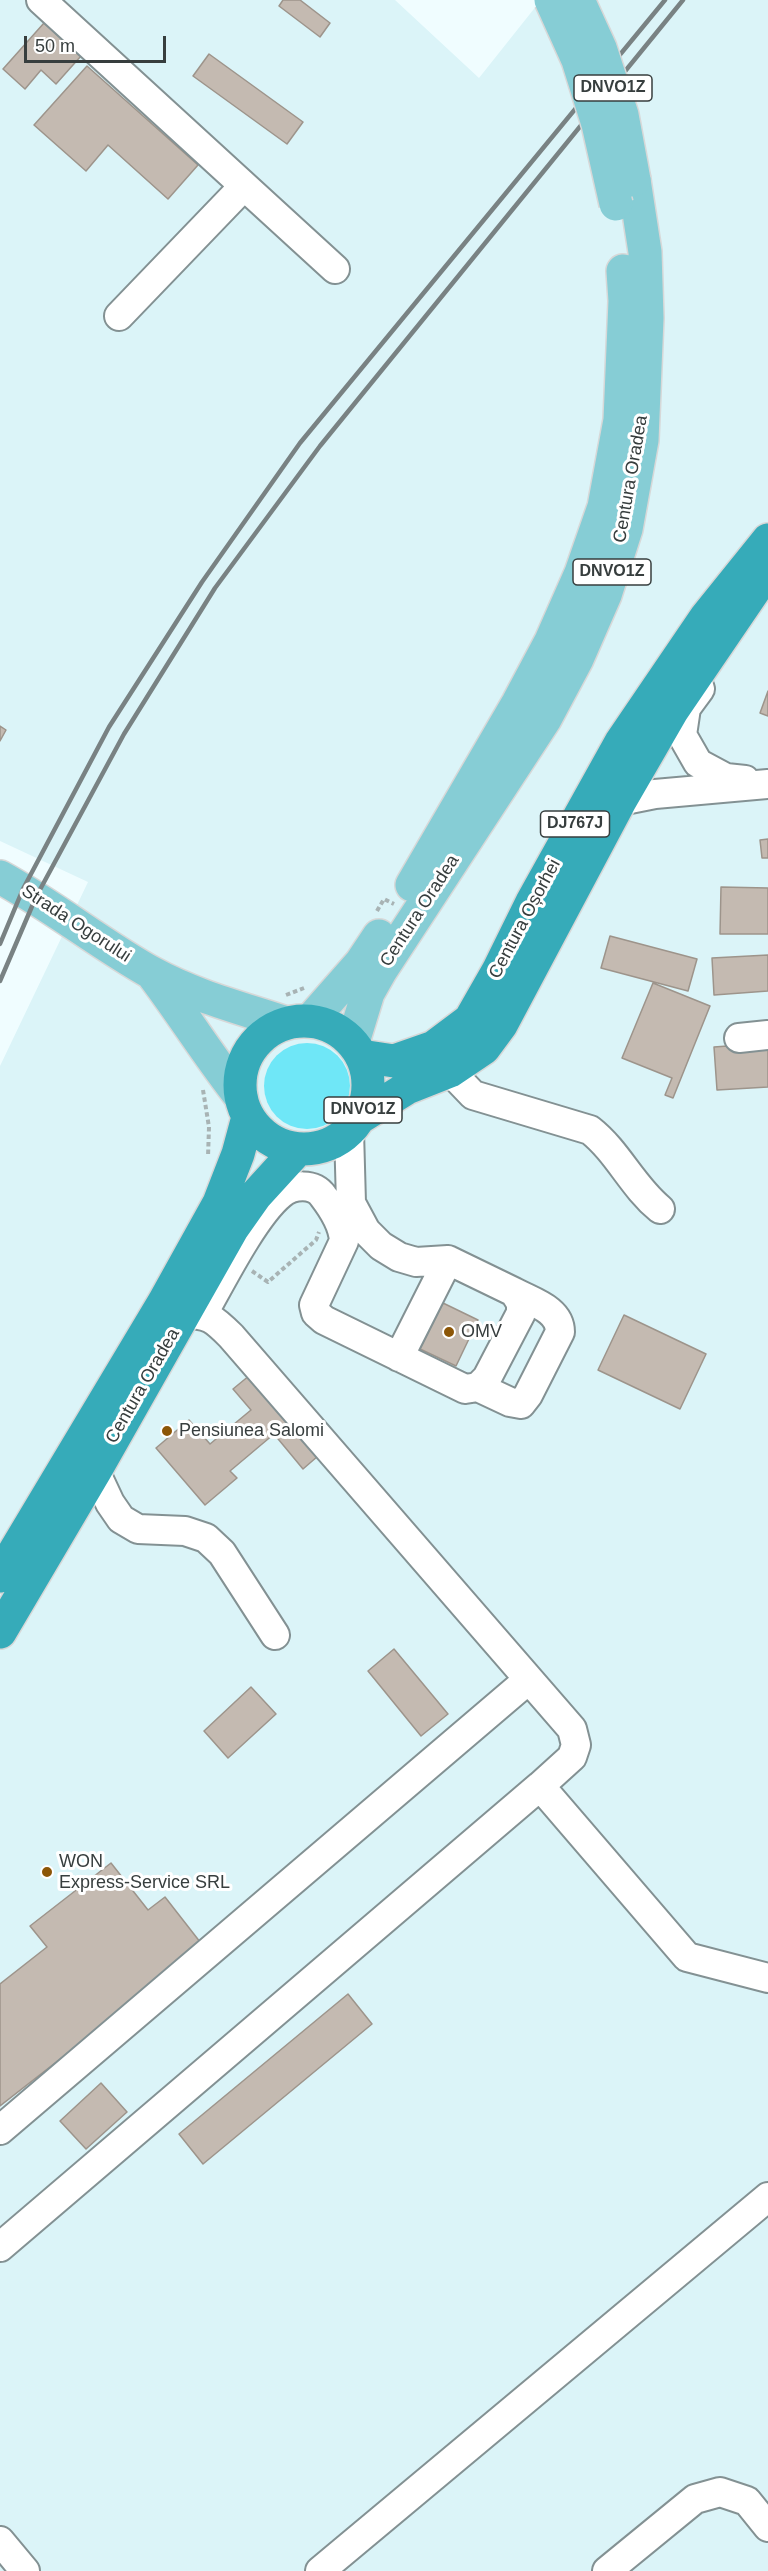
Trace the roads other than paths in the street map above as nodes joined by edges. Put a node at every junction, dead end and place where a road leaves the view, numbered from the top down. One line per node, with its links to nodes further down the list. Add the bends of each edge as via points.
1 (41, 0): 4 (street)
2 (551, 0): 5 (main road, Centura Oradea / DNVO1Z, bridge, via 582,70)
3 (578, 0): 5 (main road, Centura Oradea / DNVO1Z, bridge, via 600,48 622,115)
4 (244, 186): 6 (street); 7 (street)
5 (625, 192): 18 (main road, Centura Oradea / DNVO1Z, via 626,302 620,420 604,507 581,573 518,703 399,907 362,963); 21 (main road, Centura Oradea / DNVO1Z, via 645,252 647,318 642,440 626,529 605,595 577,659 545,719 372,985)
6 (334, 269)
7 (119, 316)
8 (768, 540): 16 (highway, Centura Oșorhei / DJ767J, via 706,617 621,742)
9 (768, 570): 13 (highway, DJ767J, via 672,711)
10 (768, 592): 11 (street, via 686,708 682,735 698,764 726,778)
11 (768, 783): 13 (street)
12 (768, 793): 14 (street, via 680,805 626,820)
13 (620, 801): 14 (highway, DJ767J); 16 (street, via 585,827 552,887)
14 (598, 843): 22 (highway, Centura Oșorhei / DJ767J, via 501,1025 484,1048)
15 (0, 877): 17 (main road, Strada Ogorului)
16 (532, 902): 21 (highway, Centura Oșorhei / DJ767J, via 470,1020 434,1047 394,1061)
17 (151, 972): 18 (main road, Strada Ogorului, via 193,993); 23 (main road, Strada Ogorului)
18 (298, 1022): 21 (highway, via 326,1024 340,1031); 23 (highway, DNVO1Z, via 269,1031 255,1044 240,1078)
19 (768, 1035): 20 (street)
20 (739, 1038)
21 (357, 1049): 24 (highway, DNVO1Z, via 367,1070 366,1102)
22 (450, 1071): 24 (highway, Centura Oșorhei / DJ767J, via 407,1088); 27 (street, via 473,1095 590,1130 605,1142 648,1200)
23 (244, 1107): 25 (highway, via 261,1133 278,1144); 34 (highway, Centura Oradea / DNVO1Z, via 229,1179 204,1230)
24 (354, 1125): 25 (highway, DNVO1Z, via 333,1142); 28 (street, via 351,1203 366,1231 399,1257 417,1262)
25 (300, 1149): 26 (street); 30 (highway, Centura Oradea, via 243,1212)
26 (320, 1191): 30 (street, via 296,1186 282,1193 258,1221); 31 (street, via 343,1230 344,1241 314,1305 316,1313)
27 (660, 1209)
28 (448, 1260): 29 (street); 31 (street)
29 (514, 1292): 32 (street, via 521,1303 521,1313 487,1378); 32 (street, via 554,1314 560,1332 521,1404)
30 (201, 1316): 33 (highway, Centura Oradea); 37 (street)
31 (399, 1357): 32 (street, via 465,1389)
32 (478, 1387)
33 (95, 1471): 35 (highway, Centura Oradea); 36 (street, via 121,1519 138,1529 185,1531 206,1538 222,1553)
34 (0, 1576)
35 (0, 1632)
36 (275, 1635)
37 (528, 1680): 38 (street, via 572,1729 576,1745 572,1756); 40 (street)
38 (540, 1786): 39 (street, via 687,1957); 42 (street)
39 (768, 1978)
40 (0, 2130)
41 (768, 2197): 46 (street)
42 (0, 2247)
43 (768, 2526): 47 (street, via 747,2500 720,2492 694,2499)
44 (0, 2541): 45 (street)
45 (26, 2571)
46 (320, 2571)
47 (607, 2571)

